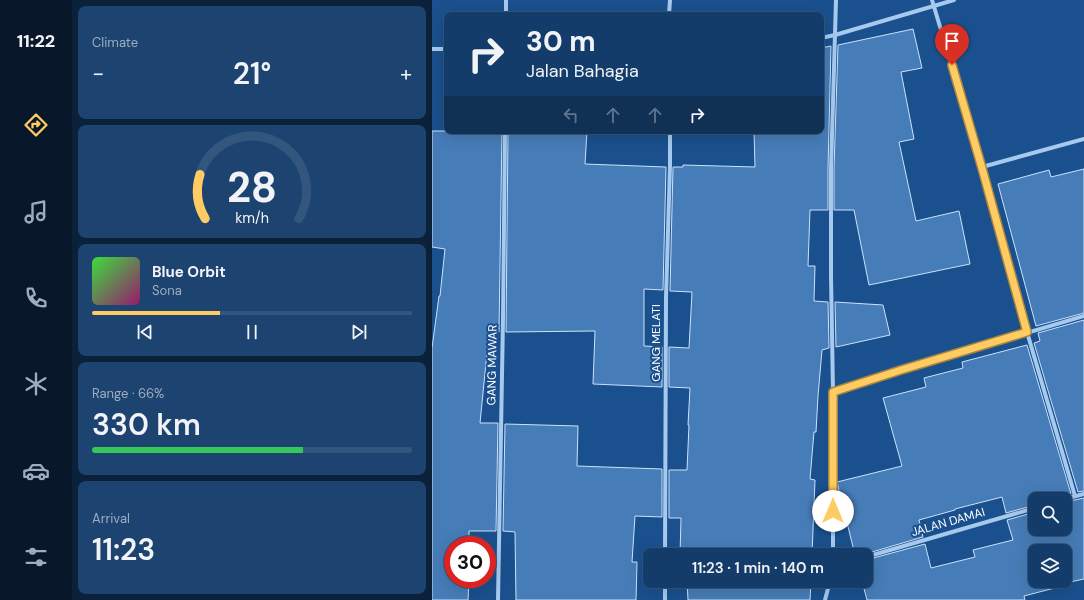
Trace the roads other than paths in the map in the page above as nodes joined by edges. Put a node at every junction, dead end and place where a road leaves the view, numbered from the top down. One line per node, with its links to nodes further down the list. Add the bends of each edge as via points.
1 (506, 0): 7 (street)
2 (670, 0): 8 (street)
3 (836, 0): 9 (street)
4 (932, 0): 6 (street)
5 (954, 0): 6 (street)
6 (934, 6): 9 (street); 16 (street)
7 (506, 12)
8 (669, 12)
9 (835, 35): 10 (street); 19 (street, via 831,176)
10 (824, 37)
11 (432, 49): 12 (street)
12 (444, 49)
13 (505, 134): 29 (street, GANG MAWAR)
14 (670, 134): 24 (street, GANG MELATI)
15 (1084, 139): 16 (street)
16 (982, 168): 18 (street)
17 (1084, 316): 18 (street)
18 (1027, 332): 19 (street); 21 (street)
19 (833, 392): 25 (street)
20 (1084, 494): 21 (street)
21 (1075, 496): 22 (street)
22 (1072, 497)
23 (1028, 510): 26 (street, JALAN DAMAI)
24 (665, 548)
25 (833, 548)
26 (873, 555)
27 (665, 588): 30 (street)
28 (828, 588): 31 (street)
29 (498, 600)
30 (665, 600)
31 (825, 600)

